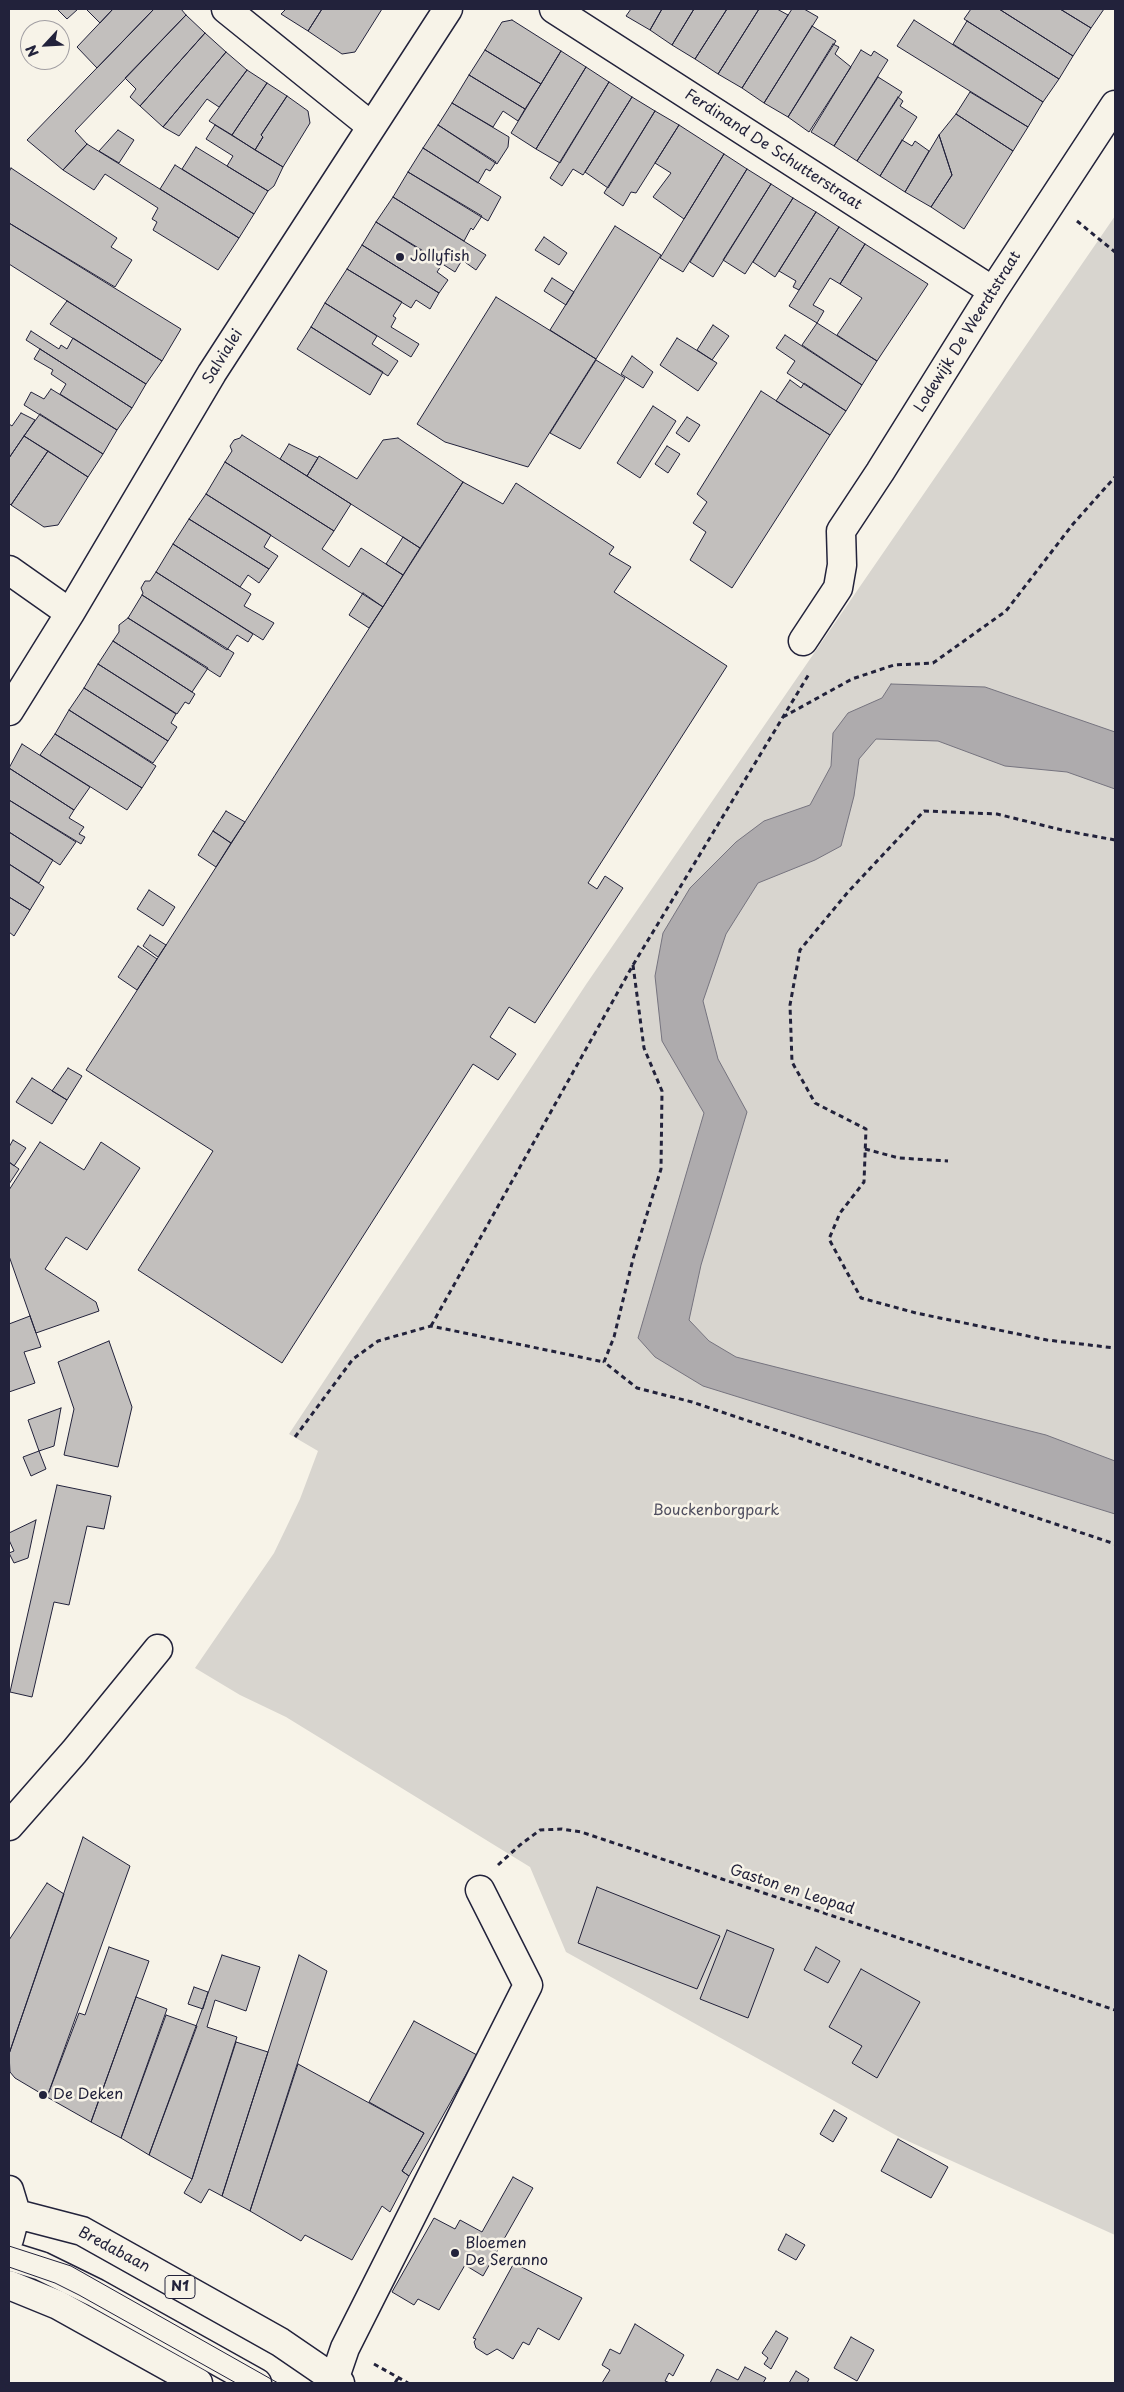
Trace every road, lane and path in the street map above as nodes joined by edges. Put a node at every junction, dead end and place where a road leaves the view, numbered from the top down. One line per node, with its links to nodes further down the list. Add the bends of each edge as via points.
1 (226, 9): 5 (street)
2 (448, 9): 5 (street, Salvialei)
3 (554, 9): 8 (street, Ferdinand De Schutterstraat)
4 (1115, 105): 6 (street, Lodewijk De Weerdtstraat)
5 (371, 126): 11 (street, Salvialei, via 212,374)
6 (1052, 201): 7 (path); 8 (street, Lodewijk De Weerdtstraat)
7 (1115, 252)
8 (993, 291): 12 (street, Lodewijk De Weerdtstraat, via 840,531 842,566 838,588)
9 (1115, 477): 15 (path, via 1073,524 1006,611 933,663 894,665 852,679)
10 (9, 570): 11 (street)
11 (70, 613): 14 (street, Salvialei)
12 (803, 641)
13 (809, 675): 15 (path)
14 (9, 711)
15 (782, 718): 17 (path)
16 (1115, 840): 18 (path, via 997,814 924,811 848,892 800,950 790,1005 792,1062 816,1103 866,1129)
17 (633, 965): 20 (path); 22 (path, via 644,1048 662,1091 661,1168 633,1259 614,1337)
18 (865, 1149): 19 (path, via 900,1158); 21 (path, via 864,1182 840,1213 829,1239 862,1298 916,1313 1047,1340)
19 (948, 1160)
20 (431, 1326): 22 (path); 23 (path, via 378,1341 353,1358)
21 (1115, 1348)
22 (604, 1362): 24 (path, via 637,1388 692,1402)
23 (295, 1437)
24 (1115, 1544)
25 (158, 1649): 26 (street)
26 (9, 1826)
27 (480, 1890): 28 (path, Gaston en Leopad, via 496,1867 540,1830 581,1832); 33 (street, via 528,1985 345,2348)
28 (1115, 2010)
29 (11, 2205): 30 (street); 33 (street, Bredabaan / N1, via 82,2231 280,2342)
30 (9, 2240)
31 (9, 2256): 35 (street, via 41,2266 96,2292)
32 (9, 2285): 34 (street, via 58,2305)
33 (336, 2382)
34 (198, 2383)
35 (257, 2383)
36 (395, 2383): 37 (path, via 398,2378)
37 (408, 2383)

